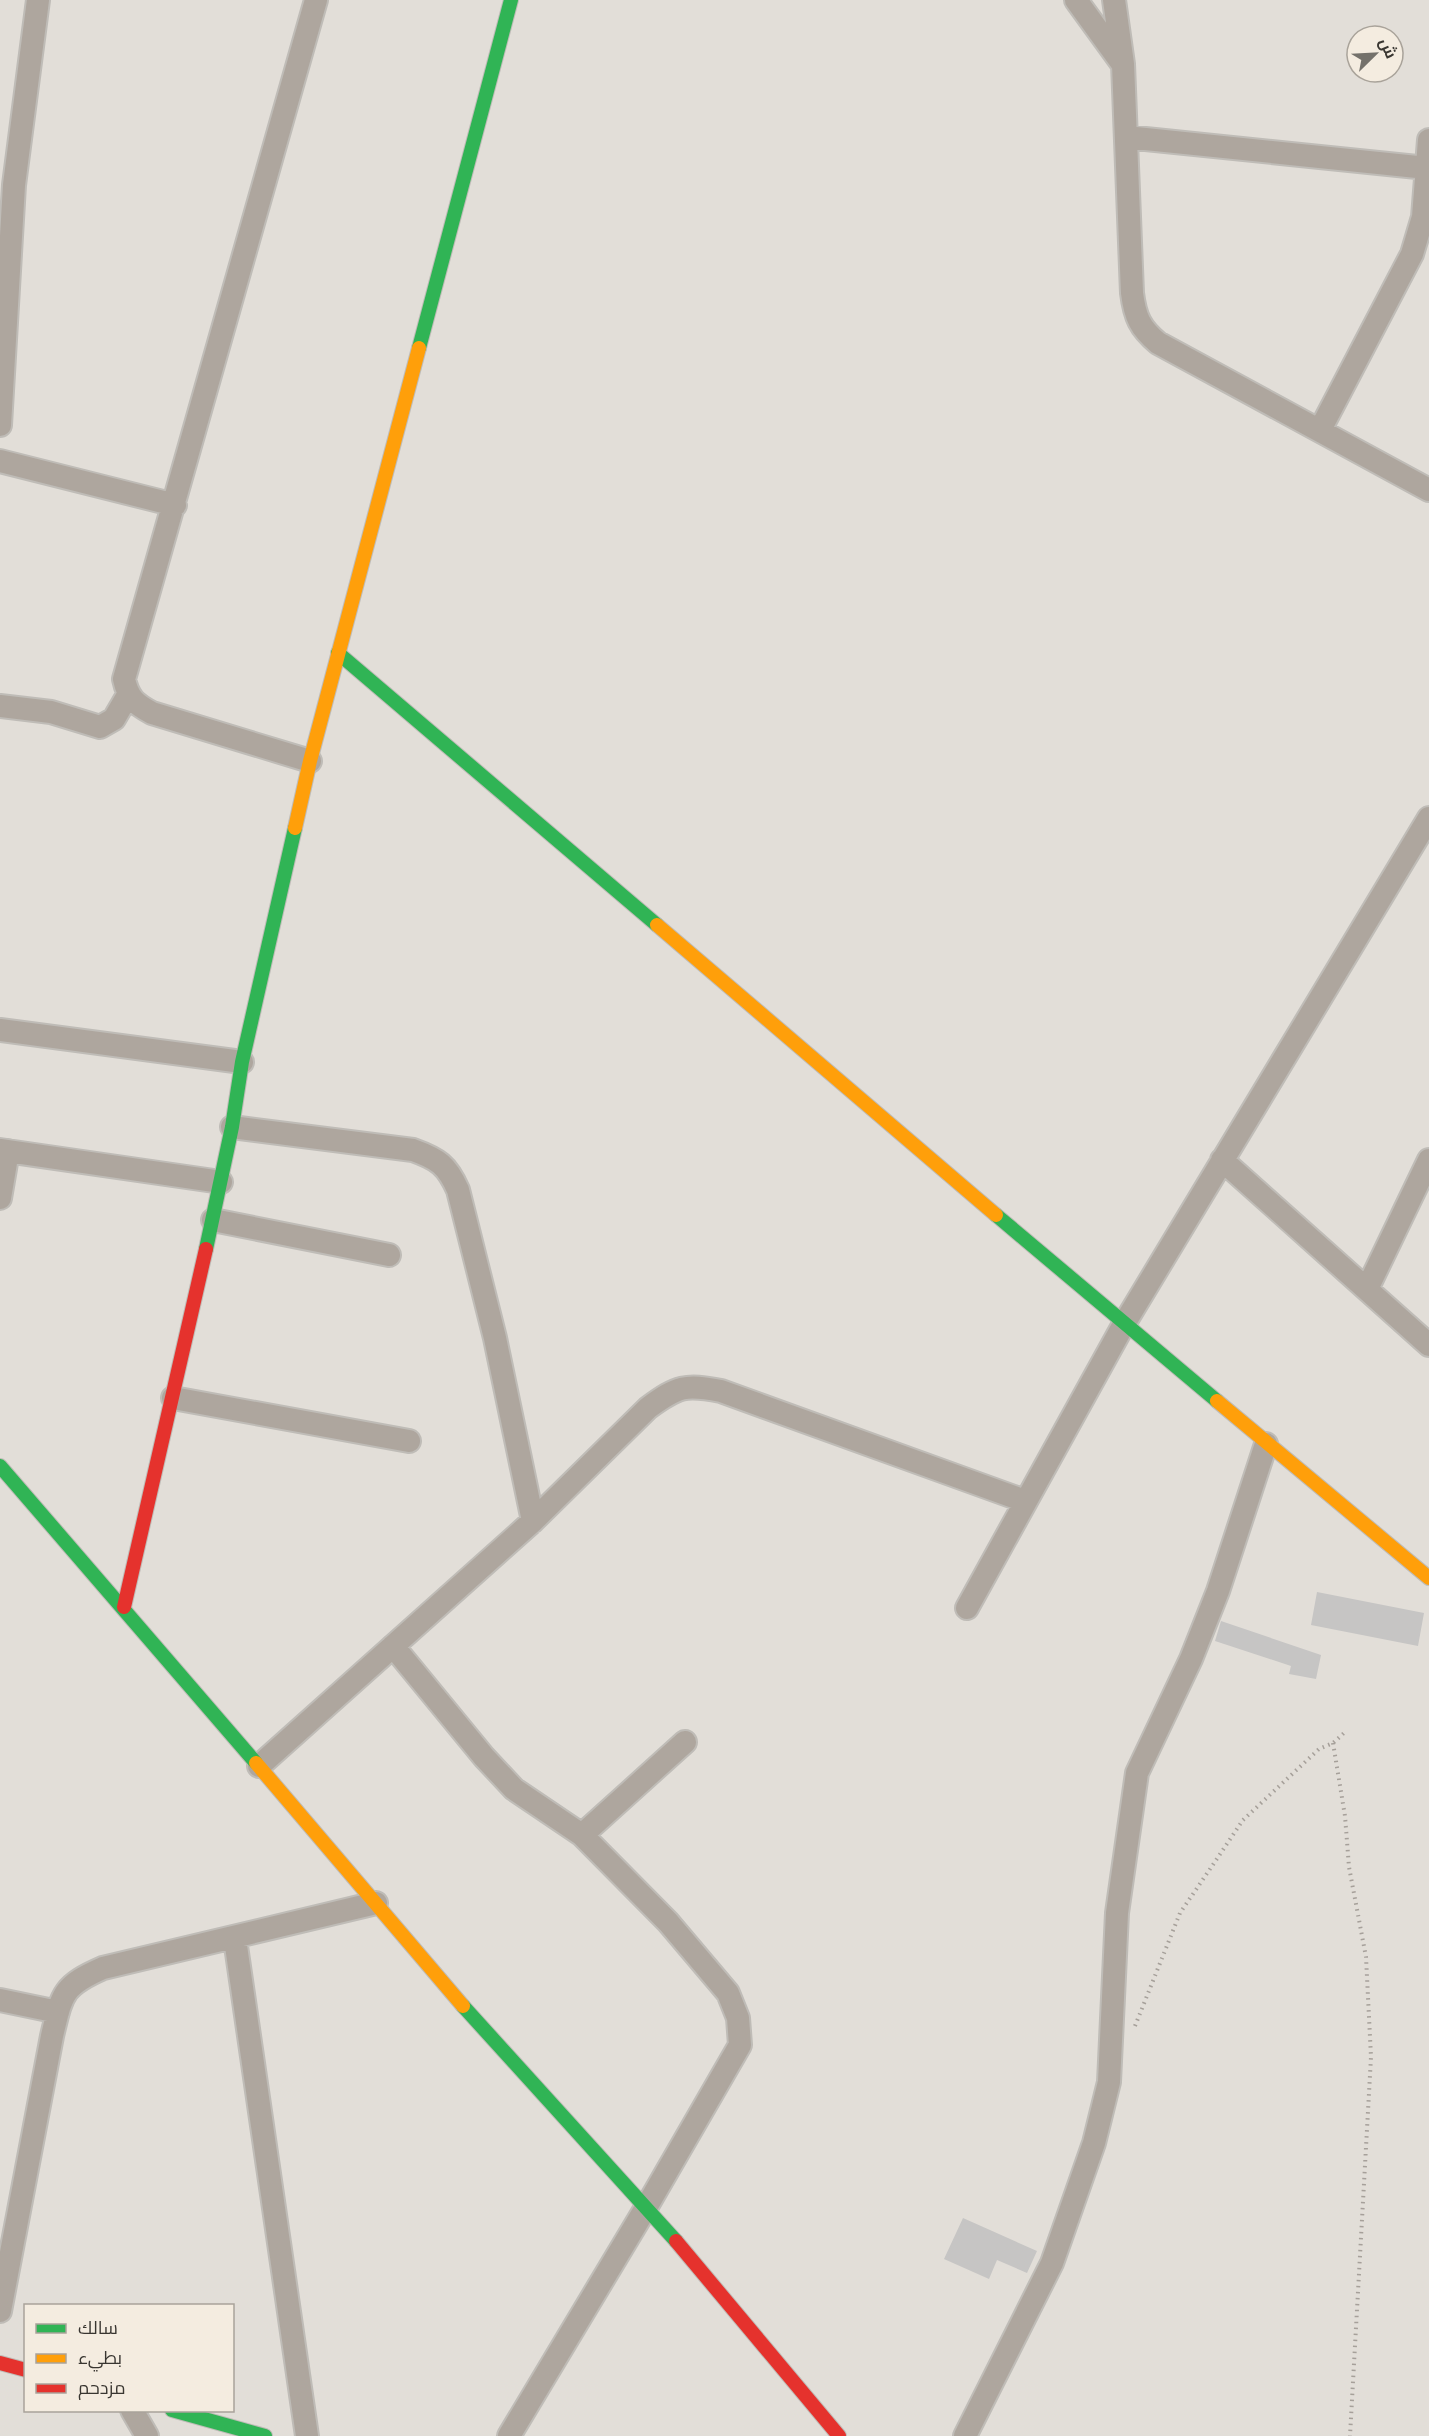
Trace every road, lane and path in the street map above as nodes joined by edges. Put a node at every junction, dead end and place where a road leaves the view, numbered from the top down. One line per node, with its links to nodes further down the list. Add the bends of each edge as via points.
1 (38, 0): 10 (street)
2 (316, 0): 15 (street)
3 (511, 0): 16 (street)
4 (1076, 0): 6 (street)
5 (1114, 0): 6 (street)
6 (1123, 64): 7 (street)
7 (1126, 137): 9 (street); 12 (street, via 1132,293 1143,331 1158,343)
8 (1429, 140): 9 (street)
9 (1427, 168): 12 (street, via 1423,217 1412,254)
10 (7, 183): 11 (street)
11 (0, 425)
12 (1320, 430): 14 (street)
13 (0, 461): 15 (street)
14 (1429, 490)
15 (175, 505): 17 (street, via 128,660 124,679)
16 (338, 653): 19 (street); 32 (street)
17 (128, 695): 18 (street, via 114,719 100,727 51,712); 19 (street, via 152,713)
18 (0, 706)
19 (310, 761): 22 (street)
20 (1429, 818): 25 (street)
21 (0, 1030): 22 (street)
22 (242, 1062): 23 (street)
23 (232, 1127): 27 (street); 39 (street, via 413,1150 433,1157 449,1170 458,1190 495,1338)
24 (4, 1151): 27 (street); 28 (street)
25 (1222, 1160): 31 (street); 32 (street)
26 (1429, 1160): 31 (street)
27 (221, 1182): 29 (street)
28 (0, 1198)
29 (213, 1220): 30 (street); 34 (street)
30 (389, 1256)
31 (1366, 1289): 33 (street)
32 (1124, 1324): 36 (street); 38 (street)
33 (1429, 1345)
34 (173, 1398): 35 (street); 41 (street)
35 (410, 1441)
36 (1266, 1444): 40 (street); 65 (street, via 1218,1591 1137,1773 1117,1913 1109,2082 1094,2143 1052,2263)
37 (0, 1466): 41 (street)
38 (1025, 1501): 39 (street, via 721,1391 692,1385 670,1392 648,1408); 42 (street)
39 (533, 1521): 43 (street)
40 (1429, 1578)
41 (124, 1607): 47 (street)
42 (967, 1608)
43 (393, 1646): 47 (street); 48 (street, via 514,1789)
44 (1344, 1733): 46 (path)
45 (686, 1742): 48 (street)
46 (1333, 1743): 53 (path, via 1320,1749 1243,1820 1180,1913); 66 (path, via 1366,1958 1371,2057)
47 (259, 1766): 49 (street)
48 (582, 1835): 54 (street, via 668,1922 728,1993 738,2018 740,2045)
49 (376, 1903): 50 (street); 54 (street, via 451,1992)
50 (235, 1939): 52 (street, via 103,1968 78,1979 62,1996); 62 (street)
51 (0, 2000): 52 (street)
52 (58, 2012): 55 (street)
53 (1134, 2030)
54 (647, 2206): 63 (street); 64 (street)
55 (0, 2312)
56 (0, 2363): 57 (street)
57 (24, 2369)
58 (133, 2412): 60 (street)
59 (179, 2412): 61 (street)
60 (147, 2436)
61 (265, 2436)
62 (307, 2436)
63 (509, 2436)
64 (839, 2436)
65 (965, 2436)
66 (1350, 2436)

